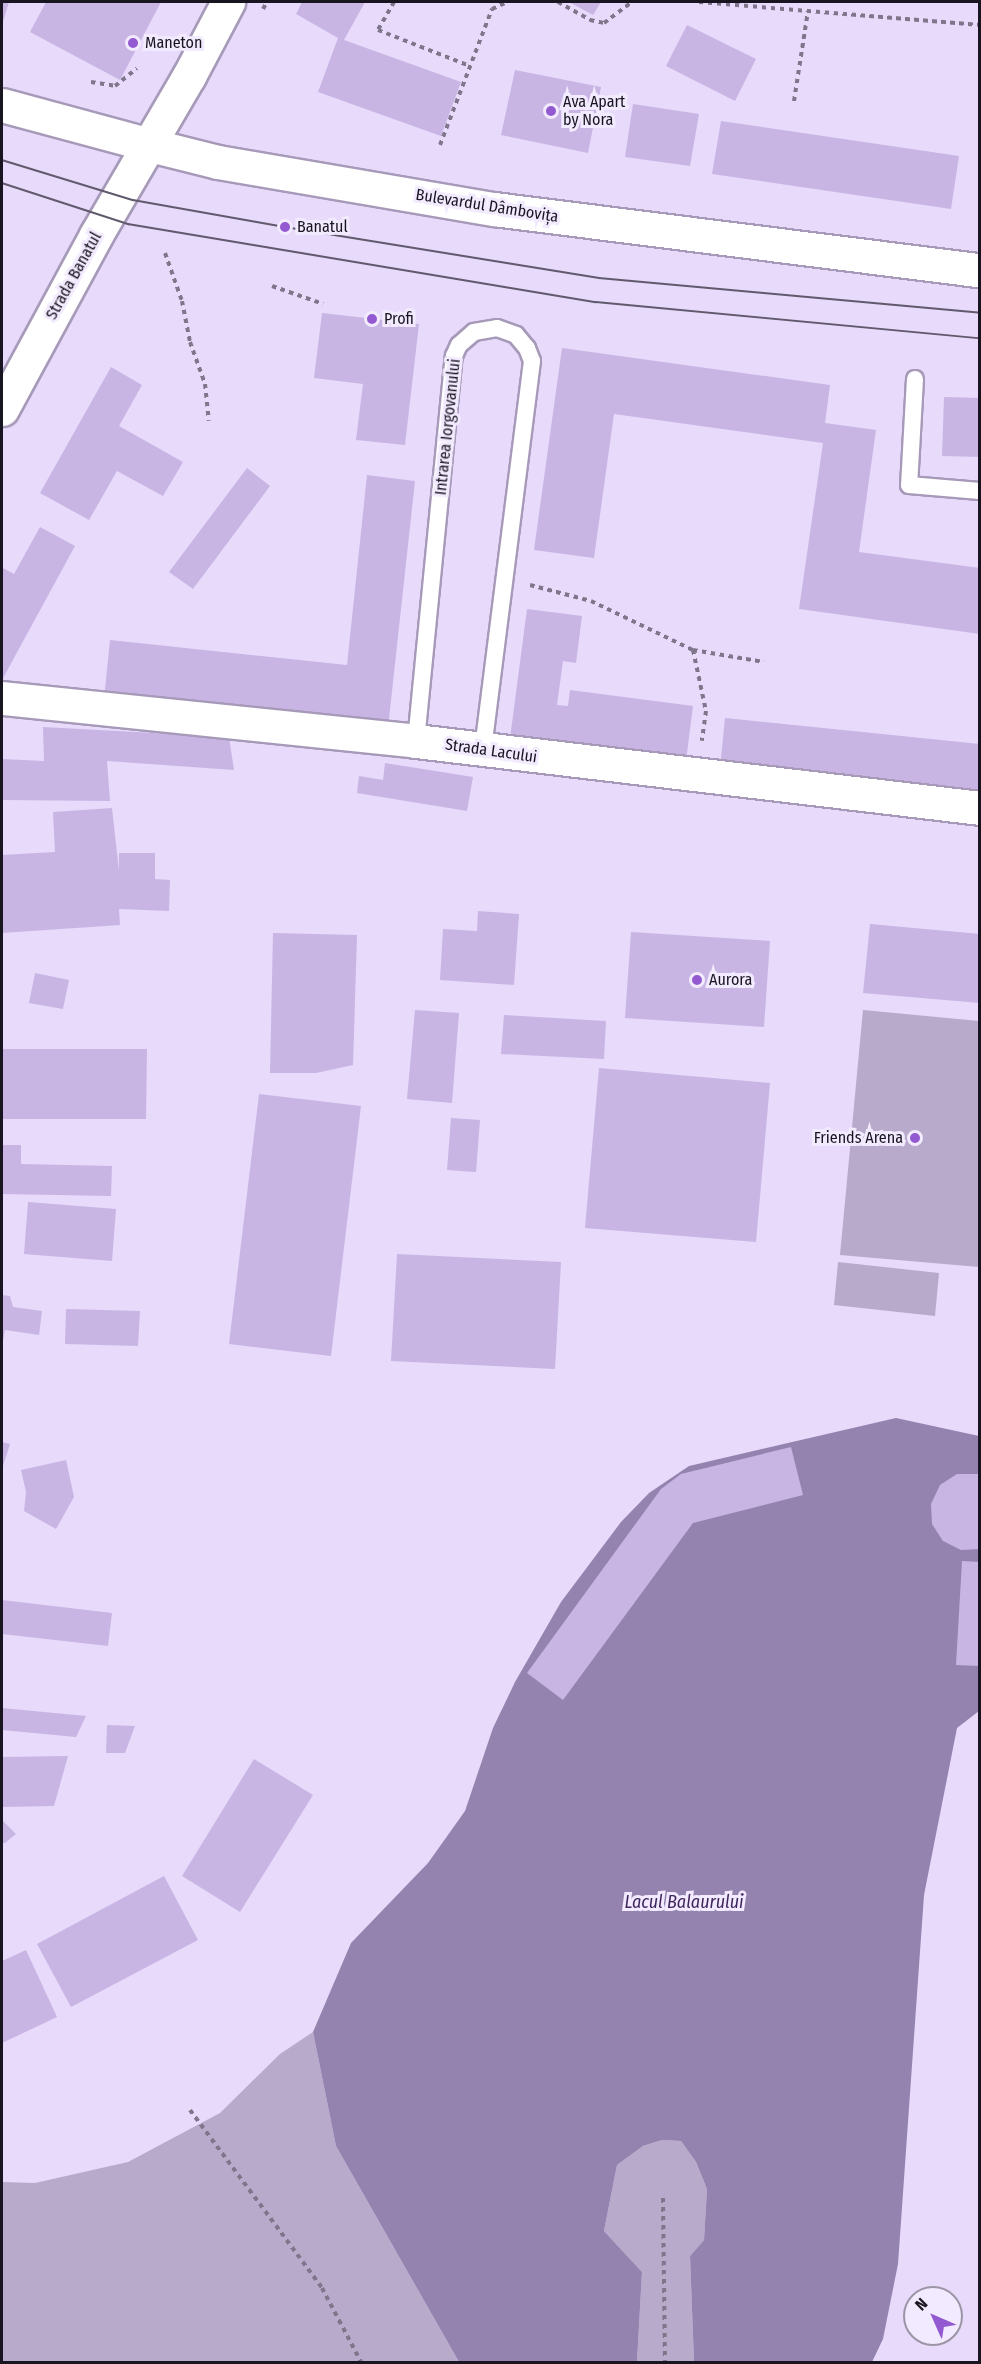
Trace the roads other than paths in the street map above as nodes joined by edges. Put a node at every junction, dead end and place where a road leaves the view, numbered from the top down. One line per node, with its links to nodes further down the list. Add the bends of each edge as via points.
1 (228, 2): 3 (main road, Strada Banatul)
2 (2, 105): 3 (main road, Bulevardul Dâmbovița)
3 (150, 145): 4 (main road, Bulevardul Dâmbovița, via 229,164 494,209); 6 (main road, Strada Banatul)
4 (980, 270)
5 (915, 379): 7 (lane, via 909,485)
6 (2, 409)
7 (980, 491)
8 (2, 699): 9 (main road, Strada Lacului)
9 (416, 741): 10 (main road, Strada Lacului); 10 (lane, Intrarea Iorgovanului, via 454,356 459,345 474,332 497,328 516,335 532,361)
10 (483, 749): 11 (main road, Strada Lacului)
11 (980, 808)

